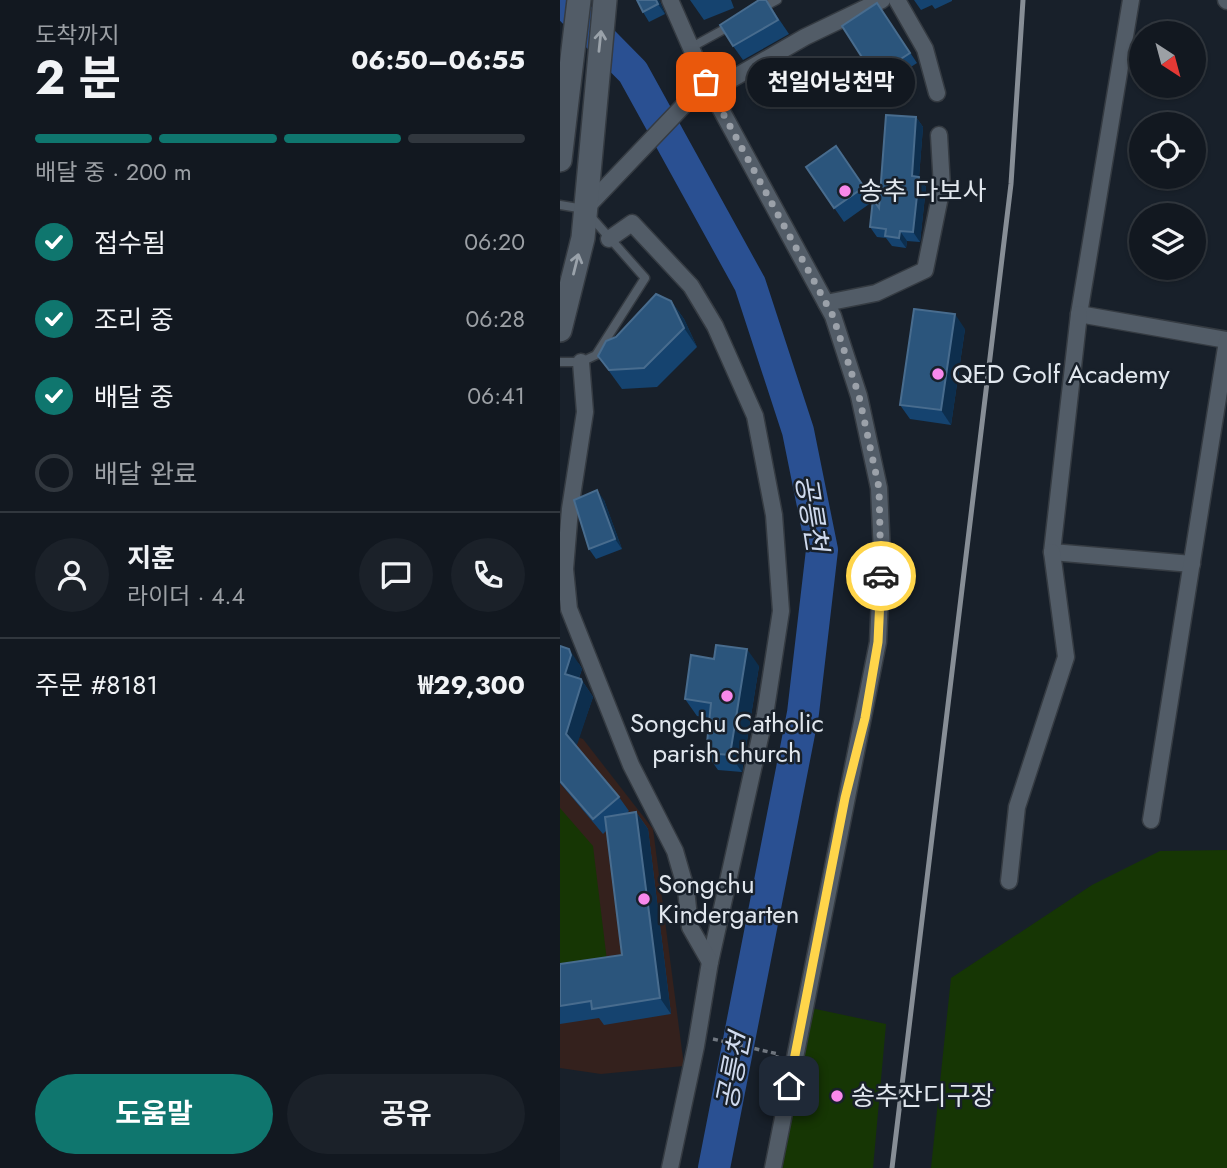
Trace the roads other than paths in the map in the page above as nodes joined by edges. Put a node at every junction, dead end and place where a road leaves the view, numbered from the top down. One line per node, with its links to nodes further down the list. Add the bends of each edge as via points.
1 (579, 0): 14 (street)
2 (605, 0): 16 (street, one-way to 2)
3 (670, 0): 10 (street)
4 (777, 0): 8 (lane)
5 (882, 0): 11 (street)
6 (897, 0): 12 (street, via 925,49)
7 (1132, 0): 19 (street)
8 (755, 12)
9 (744, 18): 10 (lane)
10 (690, 48): 11 (street)
11 (708, 86): 16 (street); 18 (street)
12 (937, 93)
13 (939, 135): 18 (street, via 942,187 925,270 876,293)
14 (560, 160)
15 (560, 205): 16 (lane)
16 (584, 209): 17 (lane); 20 (street, one-way to 16, via 583,239)
17 (608, 239): 23 (lane, via 645,278 596,355); 28 (street, via 632,223 691,286 716,326 755,416 774,515 781,611 776,653)
18 (827, 303): 30 (street, via 859,396 879,488 878,642)
19 (1079, 314): 21 (street); 24 (street)
20 (560, 330)
21 (1227, 340): 25 (street)
22 (560, 362): 23 (lane)
23 (581, 362): 28 (street, via 585,412 566,557 569,609 631,765 675,851 690,927)
24 (1052, 552): 25 (street); 27 (street, via 1066,657 1017,807)
25 (1192, 564): 26 (street)
26 (1152, 820)
27 (1009, 881)
28 (710, 962): 29 (street)
29 (670, 1168)
30 (773, 1168)

